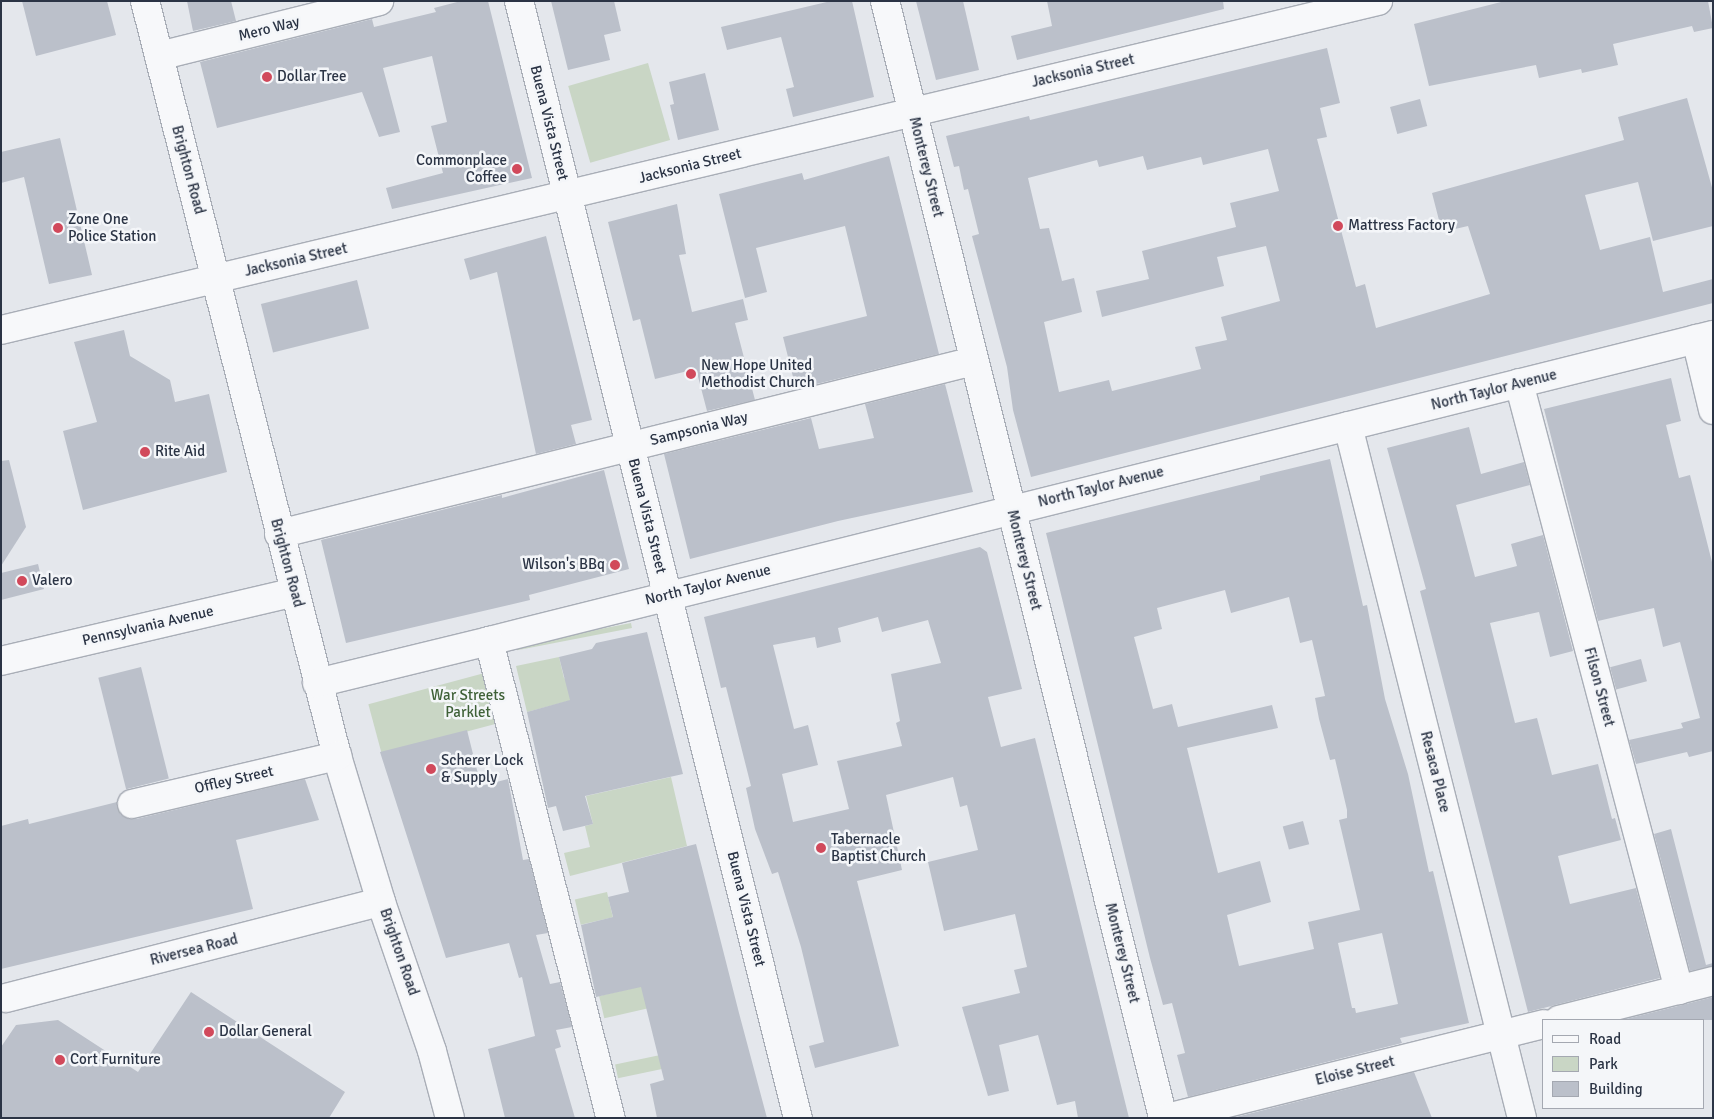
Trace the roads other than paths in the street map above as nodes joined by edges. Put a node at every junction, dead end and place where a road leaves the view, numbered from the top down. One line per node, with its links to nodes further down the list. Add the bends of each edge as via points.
1 (145, 1): 6 (street, Brighton Road)
2 (379, 1): 6 (street, Mero Way)
3 (519, 1): 8 (street, Buena Vista Street)
4 (885, 1): 7 (street, Monterey Street)
5 (1366, 2): 7 (street, Jacksonia Street)
6 (159, 56): 9 (street, Brighton Road)
7 (912, 112): 8 (street, Jacksonia Street); 12 (street, Monterey Street)
8 (567, 195): 9 (street, Jacksonia Street); 16 (street, Buena Vista Street)
9 (216, 279): 10 (street, Jacksonia Street); 18 (street, Brighton Road)
10 (1, 330)
11 (1704, 337): 13 (street, North Taylor Avenue); 14 (street)
12 (974, 361): 16 (street, Sampsonia Way); 17 (street, Monterey Street)
13 (1519, 383): 15 (street, North Taylor Avenue); 28 (street, Filson Street)
14 (1713, 410)
15 (1348, 426): 17 (street, North Taylor Avenue); 32 (street, Resaca Place)
16 (630, 446): 18 (street, Sampsonia Way); 20 (street, Buena Vista Street)
17 (1011, 510): 20 (street, North Taylor Avenue); 36 (street, Monterey Street)
18 (279, 534): 19 (street, Brighton Road)
19 (294, 592): 22 (street, Pennsylvania Avenue); 23 (street, Brighton Road)
20 (667, 595): 21 (street, North Taylor Avenue); 35 (street, Buena Vista Street)
21 (489, 641): 23 (street, North Taylor Avenue); 34 (street)
22 (1, 661)
23 (317, 683): 24 (street, Brighton Road)
24 (337, 756): 25 (street, Offley Street); 26 (street, Brighton Road)
25 (132, 804)
26 (381, 902): 29 (street, Riversea Road); 33 (street, Brighton Road, via 432,1051)
27 (1713, 982): 28 (street)
28 (1679, 990): 30 (street)
29 (6, 998)
30 (1563, 1019)
31 (1542, 1024): 32 (street, Eloise Street)
32 (1501, 1035): 37 (street, Eloise Street); 38 (street, Resaca Place)
33 (450, 1118)
34 (611, 1118)
35 (798, 1118)
36 (1163, 1118)
37 (1167, 1118)
38 (1522, 1118)

